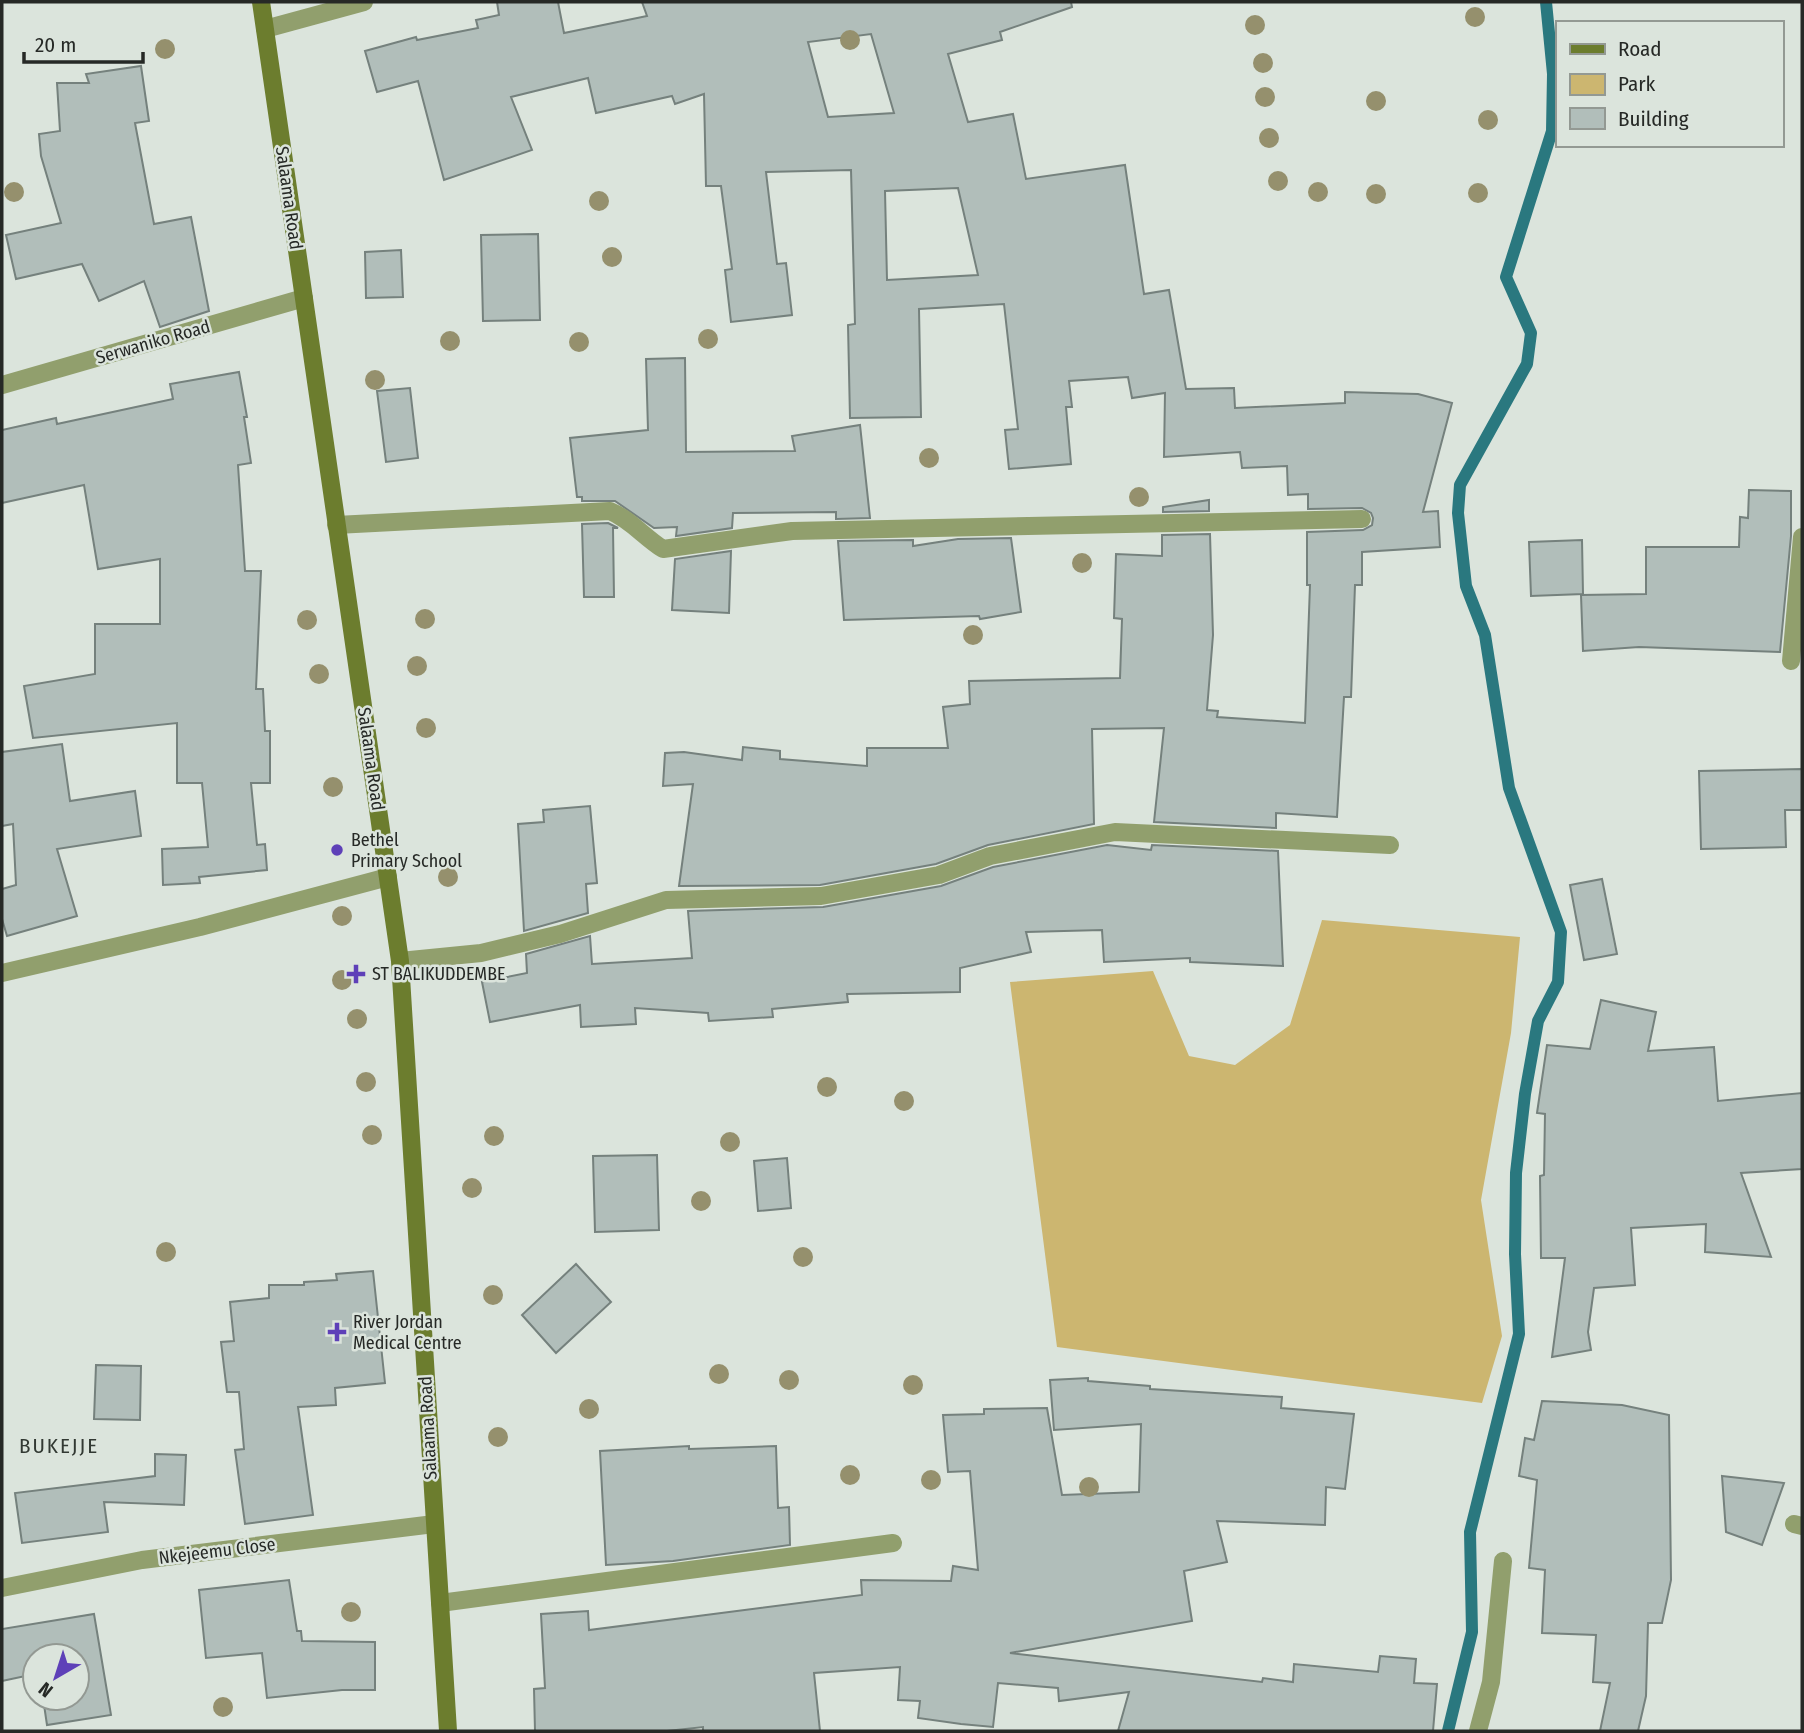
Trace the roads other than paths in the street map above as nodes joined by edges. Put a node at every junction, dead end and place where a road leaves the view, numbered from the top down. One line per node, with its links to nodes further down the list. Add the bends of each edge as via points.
1 (261, 2): 3 (main road, Salaama Road)
2 (364, 2): 3 (street)
3 (265, 29): 4 (main road, Salaama Road)
4 (304, 298): 5 (street, Serwaniko Road); 7 (main road, Salaama Road)
5 (2, 385)
6 (1362, 519): 7 (street, via 792,531 663,549 610,511)
7 (336, 525): 11 (main road, Salaama Road)
8 (1802, 537): 9 (street)
9 (1791, 662)
10 (1390, 845): 12 (street, via 1115,832 990,856 939,875 821,897 666,900 481,953)
11 (388, 877): 12 (main road, Salaama Road); 13 (street)
12 (400, 961): 14 (main road, Salaama Road)
13 (2, 973)
14 (434, 1524): 17 (street, Nkejeemu Close, via 142,1560); 18 (main road, Salaama Road)
15 (893, 1543): 18 (street)
16 (1503, 1561): 20 (street, via 1491,1682)
17 (2, 1588)
18 (440, 1603): 19 (main road, Salaama Road)
19 (448, 1731)
20 (1478, 1731)

